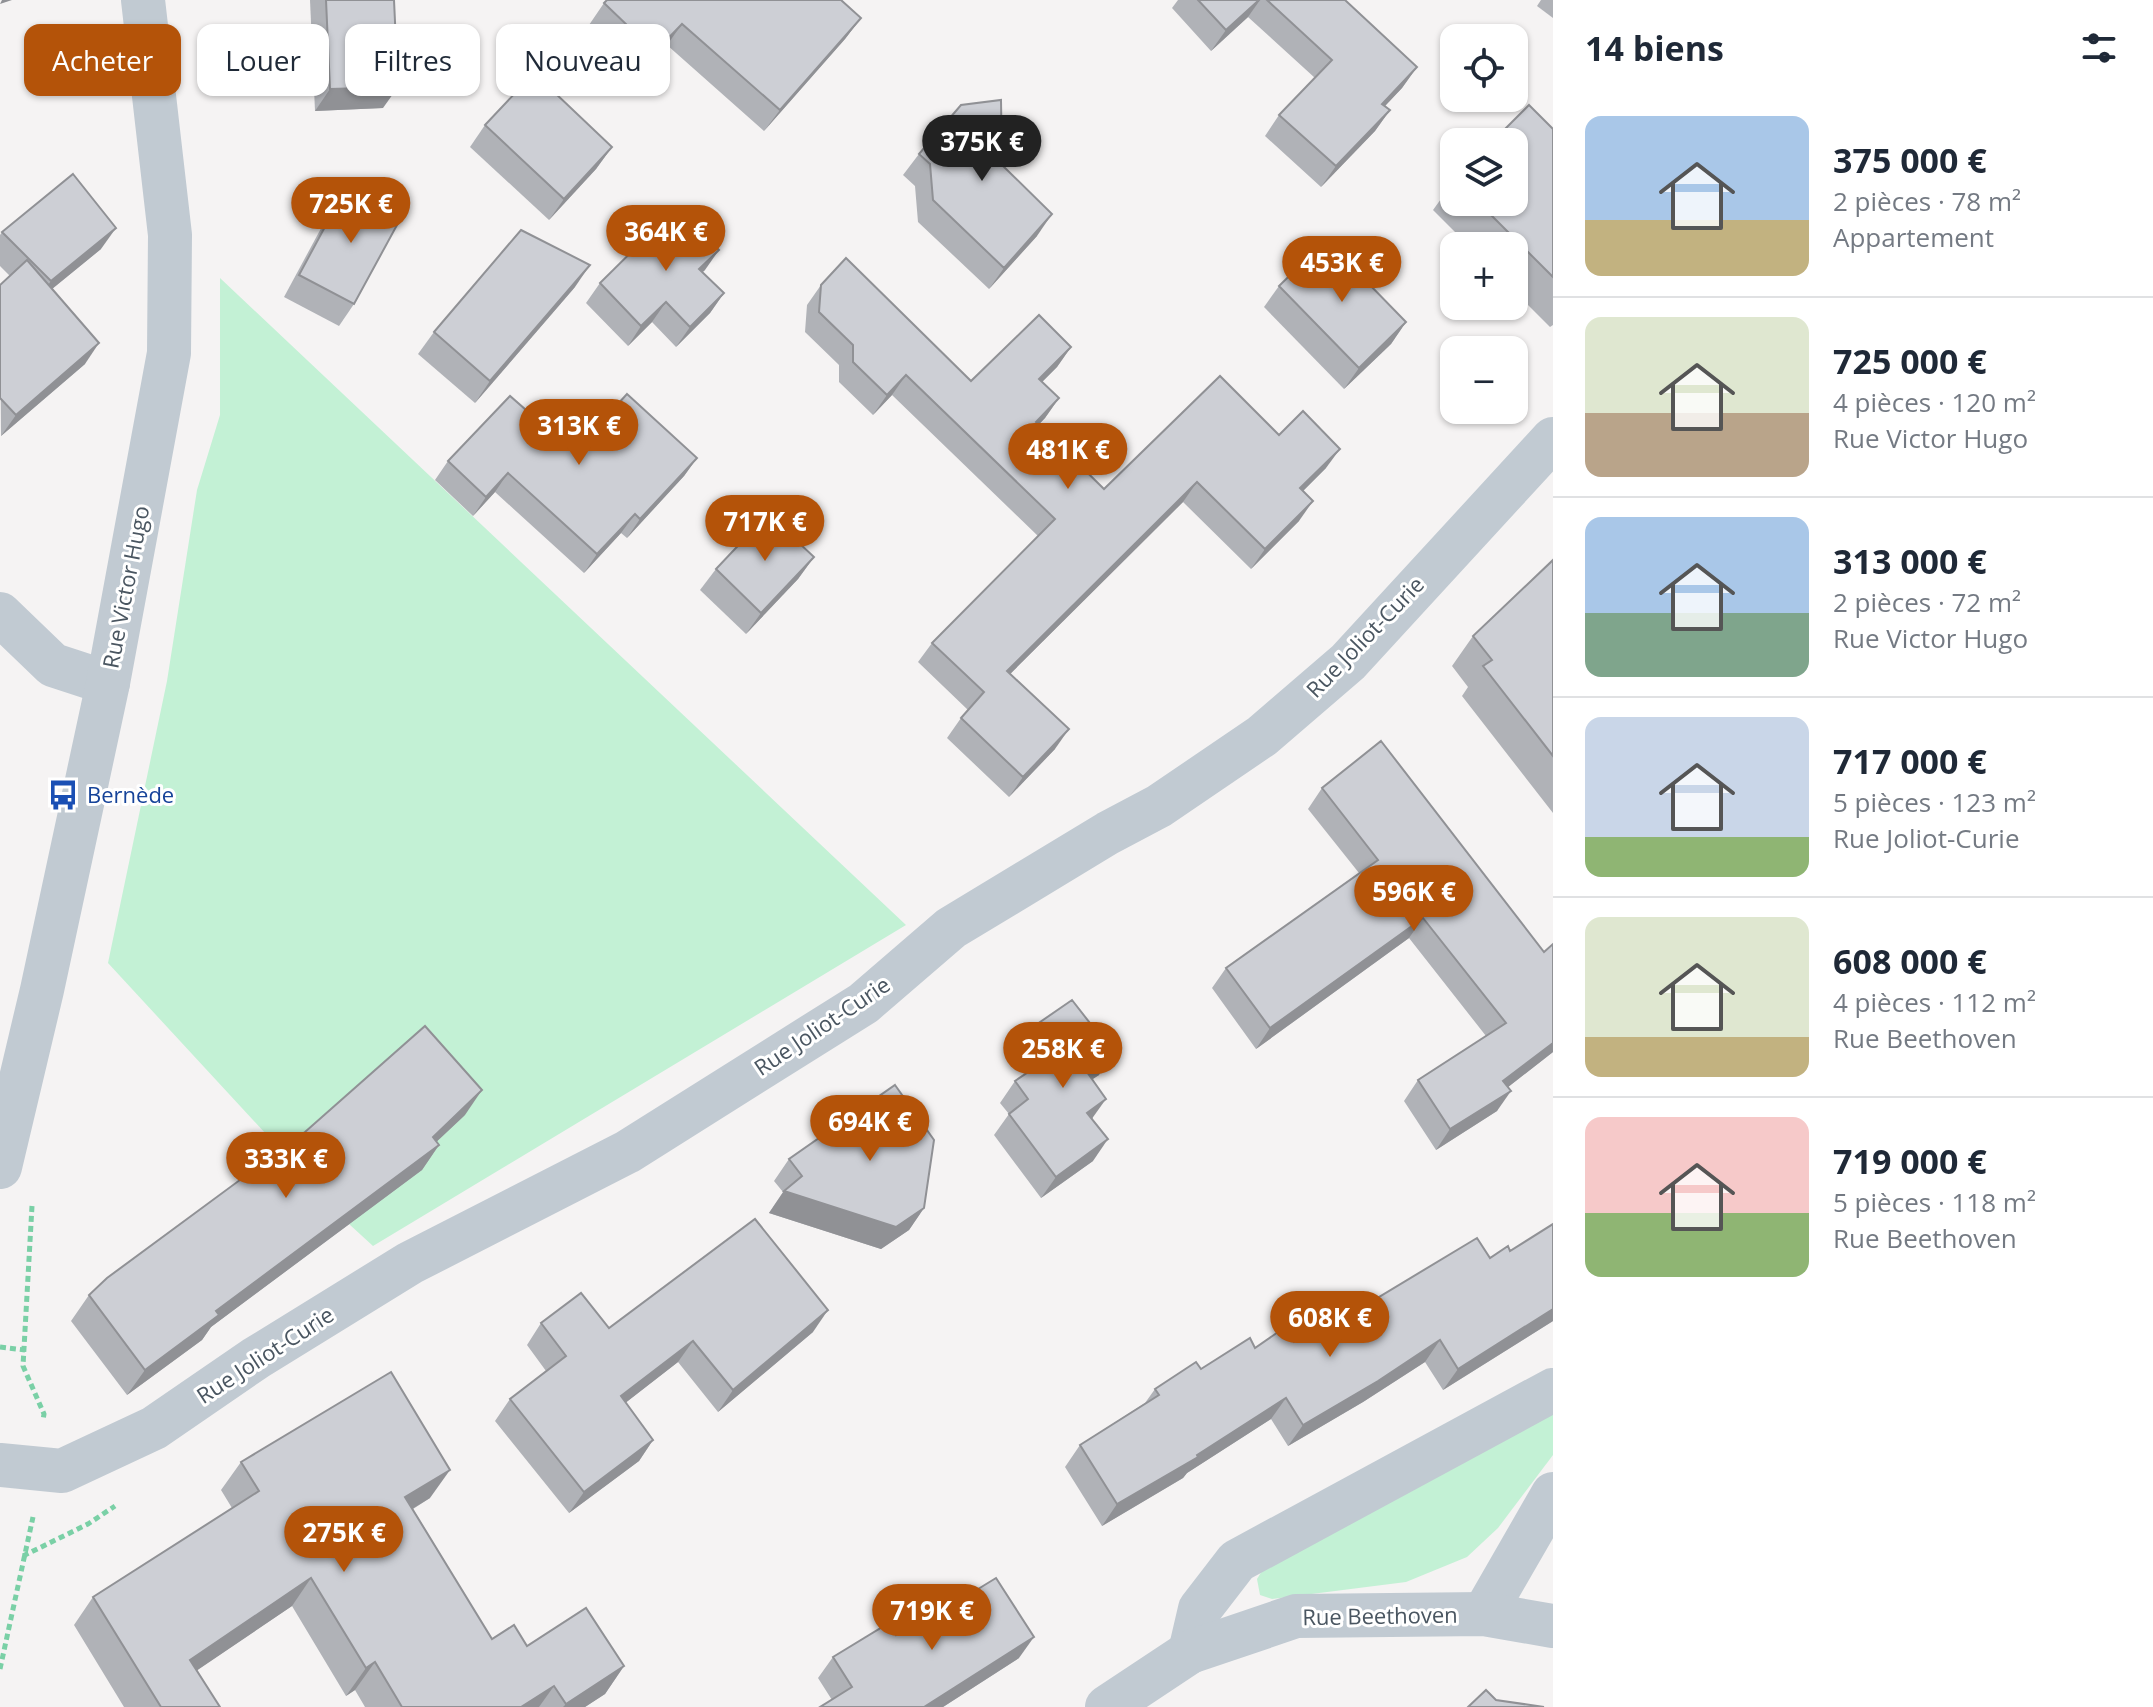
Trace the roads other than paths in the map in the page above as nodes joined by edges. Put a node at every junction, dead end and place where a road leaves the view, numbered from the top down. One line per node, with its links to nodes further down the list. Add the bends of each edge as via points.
1 (143, 0): 4 (street, Rue Victor Hugo, via 170,235 169,353)
2 (1553, 439): 7 (street, Rue Joliot-Curie, via 1348,662 1262,736 1159,806 951,928 864,1003 627,1152 410,1263 154,1428 62,1471)
3 (0, 614): 4 (street, via 53,665)
4 (108, 683): 5 (street, Rue Victor Hugo)
5 (0, 1167)
6 (1553, 1390): 11 (street, via 1237,1561 1200,1609)
7 (0, 1465)
8 (1553, 1494): 9 (street)
9 (1484, 1614): 10 (street, Rue Beethoven); 11 (street, Rue Beethoven, via 1296,1616)
10 (1553, 1626)
11 (1190, 1652): 12 (street, Rue Beethoven)
12 (1107, 1707)

